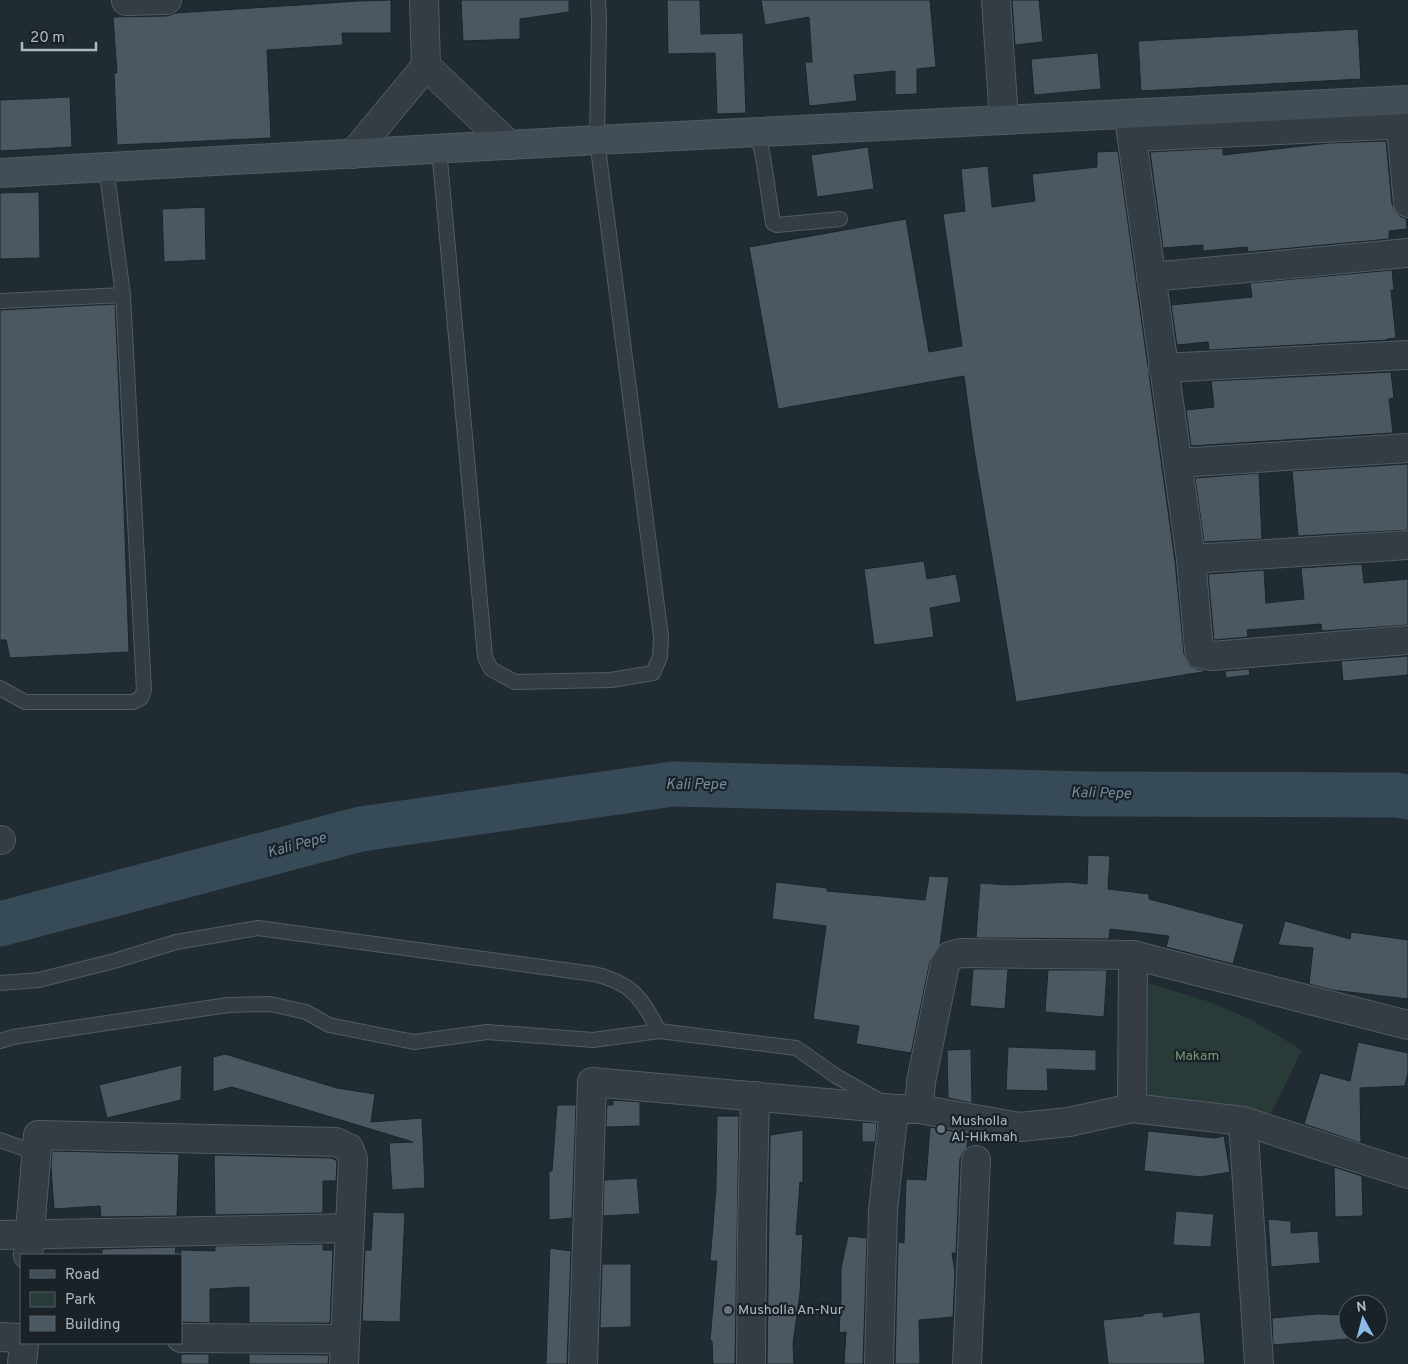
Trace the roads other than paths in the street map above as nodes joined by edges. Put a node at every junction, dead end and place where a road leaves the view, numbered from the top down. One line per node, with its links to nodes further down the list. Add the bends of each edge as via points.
1 (167, 0): 5 (street)
2 (424, 0): 6 (street)
3 (598, 0): 10 (lane)
4 (996, 0): 8 (street)
5 (126, 2)
6 (426, 66): 11 (street); 13 (street)
7 (1404, 112): 8 (main road); 16 (street); 19 (street, via 1131,131)
8 (1004, 120): 9 (main road)
9 (757, 132): 10 (main road); 17 (lane, via 773,223)
10 (597, 140): 11 (main road); 12 (lane, via 661,637 660,657 653,673 612,680 515,682 491,669 485,657)
11 (509, 145): 12 (main road)
12 (439, 149): 13 (main road)
13 (353, 154): 14 (main road)
14 (106, 168): 15 (main road); 20 (lane)
15 (0, 173)
16 (1408, 203)
17 (840, 219)
18 (1408, 253): 19 (street)
19 (1151, 277): 23 (street)
20 (123, 295): 21 (lane); 29 (lane, via 144,690 133,702 25,702)
21 (0, 301)
22 (1408, 355): 23 (street)
23 (1164, 368): 25 (street)
24 (1408, 448): 25 (street)
25 (1178, 463): 27 (street)
26 (1408, 545): 27 (street)
27 (1191, 559): 28 (street, via 1198,650 1204,656)
28 (1408, 640)
29 (0, 688)
30 (1133, 955): 32 (street); 36 (street); 37 (street, via 961,953 950,956 945,964 921,1082)
31 (0, 983): 33 (lane, via 39,980 176,942 258,928 612,978 630,988 647,1008)
32 (1408, 1025)
33 (659, 1031): 34 (lane, via 593,1040 487,1032 414,1042 329,1025 306,1012 270,1004 228,1006); 37 (lane, via 796,1048 836,1076)
34 (0, 1041)
35 (755, 1096): 37 (street); 52 (street, via 592,1082); 53 (street)
36 (1132, 1108): 37 (street, via 1069,1122 1020,1127); 38 (street)
37 (907, 1109): 54 (street, via 883,1210)
38 (1243, 1121): 42 (street); 56 (street)
39 (0, 1140): 40 (lane, via 25,1149)
40 (36, 1160): 43 (street, via 38,1135 336,1142 349,1148 353,1159); 45 (street)
41 (976, 1160): 55 (street)
42 (1408, 1174)
43 (350, 1228): 45 (street); 50 (street)
44 (0, 1235): 45 (street)
45 (29, 1245)
46 (0, 1337): 47 (street)
47 (20, 1338)
48 (182, 1338): 50 (street)
49 (24, 1344): 51 (street)
50 (345, 1351)
51 (22, 1364)
52 (584, 1364)
53 (751, 1364)
54 (879, 1364)
55 (967, 1364)
56 (1260, 1364)

